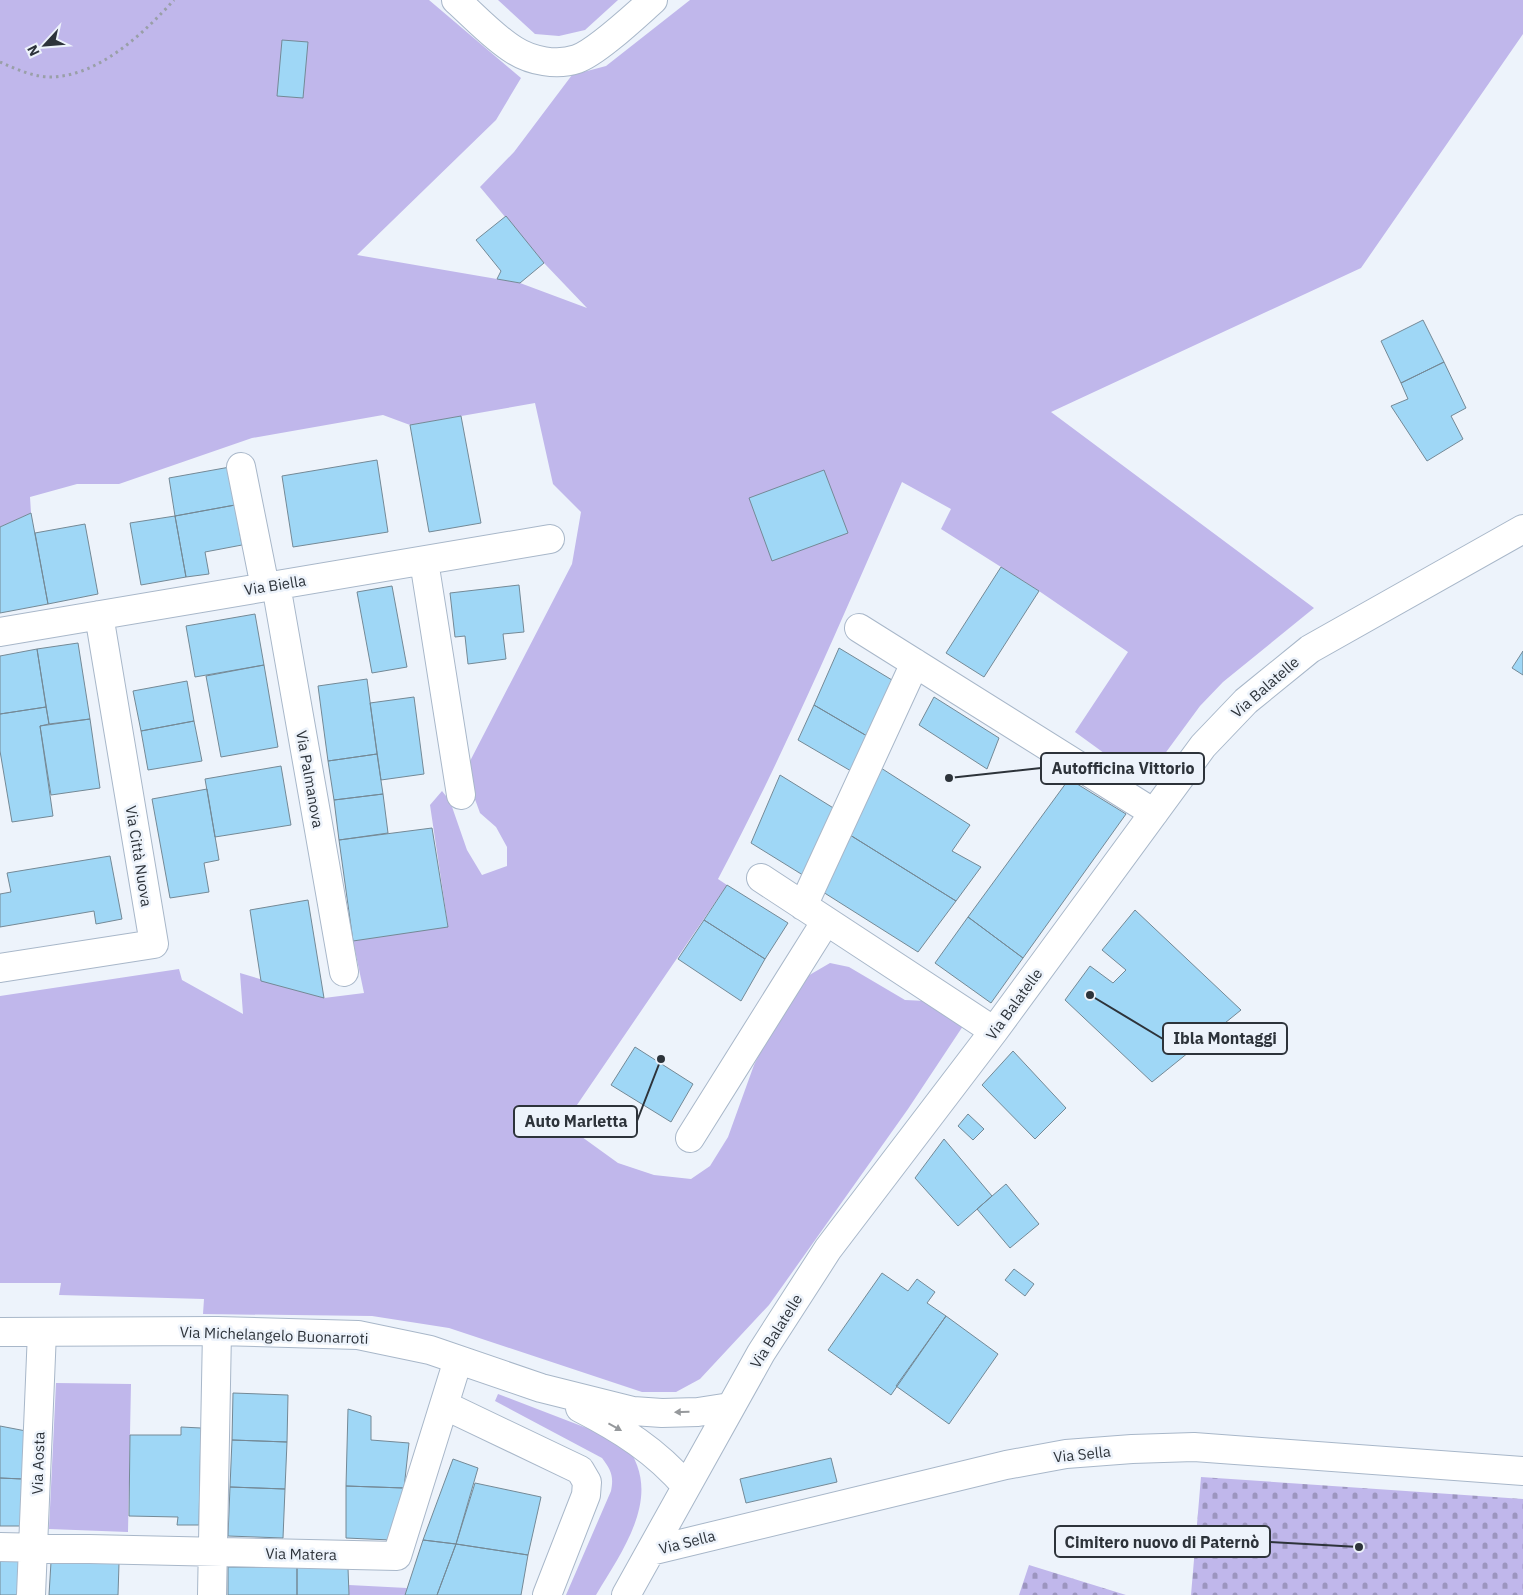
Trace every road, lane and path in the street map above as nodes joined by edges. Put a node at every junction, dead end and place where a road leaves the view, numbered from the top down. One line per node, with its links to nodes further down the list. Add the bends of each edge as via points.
1 (174, 0): 4 (path, via 119,52 84,70 51,77 22,72)
2 (456, 0): 3 (street, via 514,50 530,59 553,62 578,58)
3 (653, 0)
4 (0, 62)
5 (241, 467): 9 (street, Via Palmanova)
6 (1523, 529): 15 (street, Via Balatelle, via 1310,649 1246,702 1209,740)
7 (550, 539): 8 (street, Via Biella)
8 (424, 561): 9 (street, Via Biella); 14 (street)
9 (271, 586): 10 (street, Via Biella); 20 (street, Via Palmanova)
10 (99, 615): 12 (street, Via Biella); 19 (street, Via Città Nuova, via 154,944)
11 (859, 628): 13 (street)
12 (0, 632)
13 (915, 663): 15 (street); 17 (street)
14 (461, 795)
15 (1154, 813): 21 (street, Via Balatelle)
16 (761, 878): 17 (street)
17 (803, 906): 18 (street)
18 (826, 920): 21 (street); 22 (street)
19 (0, 968)
20 (344, 972)
21 (994, 1031): 29 (street, Via Balatelle, via 828,1249)
22 (690, 1138)
23 (217, 1331): 25 (street, Via Michelangelo Buonarroti); 26 (street, Via Michelangelo Buonarroti, via 358,1335 430,1350); 35 (street)
24 (0, 1332): 25 (street, Via Michelangelo Buonarroti)
25 (42, 1332): 33 (street, Via Aosta)
26 (458, 1360): 27 (street, Via Michelangelo Buonarroti); 28 (street, Via Matera)
27 (541, 1388): 29 (street, one-way to 27, via 680,1412 633,1410); 31 (street, one-way to 31, via 627,1433 668,1464)
28 (444, 1405): 35 (street, Via Matera, via 397,1556); 38 (street, via 580,1470 587,1482 586,1495)
29 (730, 1406): 31 (street, Via Balatelle)
30 (1523, 1471): 34 (street, Via Sella, via 1194,1447 1066,1454)
31 (686, 1486): 34 (street, Via Balatelle)
32 (0, 1547): 33 (street, Via Matera)
33 (35, 1548): 35 (street, Via Matera); 36 (street, Via Aosta)
34 (651, 1551): 39 (street, Via Balatelle)
35 (213, 1552): 37 (street)
36 (32, 1595)
37 (212, 1595)
38 (547, 1595)
39 (626, 1595)

